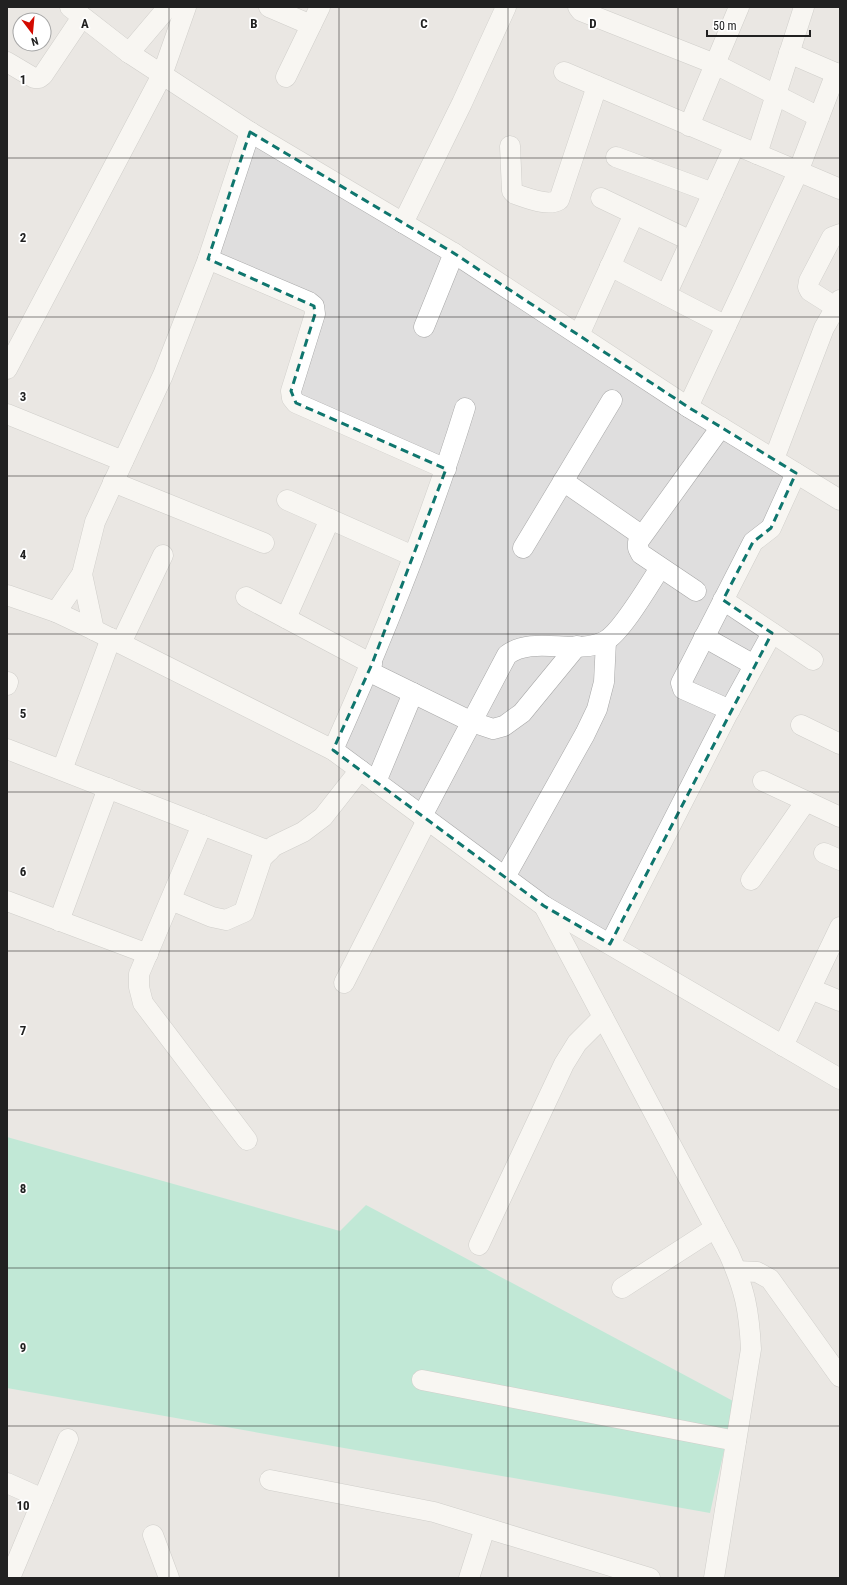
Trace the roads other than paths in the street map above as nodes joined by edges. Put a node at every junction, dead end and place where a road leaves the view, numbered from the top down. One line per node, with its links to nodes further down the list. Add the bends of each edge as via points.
1 (168, 7): 12 (street)
2 (186, 7): 17 (street)
3 (269, 7): 10 (street)
4 (320, 7): 10 (street)
5 (506, 7): 33 (street)
6 (578, 7): 14 (street, via 581,11)
7 (738, 7): 14 (street)
8 (804, 7): 11 (street)
9 (76, 12): 12 (street); 13 (street, via 43,75 39,78 34,78)
10 (311, 25): 18 (street)
11 (789, 53): 16 (street); 20 (street)
12 (129, 54): 17 (street)
13 (7, 62)
14 (715, 64): 20 (street); 22 (street)
15 (564, 72): 19 (street)
16 (838, 74): 21 (street)
17 (162, 75): 23 (street); 44 (street)
18 (286, 77)
19 (597, 86): 22 (street); 25 (street, via 559,200 548,203 512,192)
20 (776, 94): 21 (street); 26 (street)
21 (819, 117): 28 (street)
22 (689, 126): 24 (street)
23 (250, 132): 33 (street); 37 (street)
24 (735, 145): 26 (street); 30 (street)
25 (510, 146)
26 (757, 154): 28 (street)
27 (616, 158): 30 (street)
28 (798, 172): 29 (street); 41 (street)
29 (840, 189)
30 (713, 193): 35 (street)
31 (601, 198): 32 (street)
32 (634, 214): 35 (street); 38 (street)
33 (403, 223): 36 (street)
34 (840, 234): 40 (street, via 832,237 808,287 810,292)
35 (691, 241): 39 (street)
36 (454, 253): 42 (street); 43 (street)
37 (208, 259): 51 (street, via 164,375); 52 (street, via 314,306 315,314 291,391 296,403)
38 (610, 266): 39 (street); 43 (street)
39 (666, 295): 41 (street)
40 (838, 306): 50 (street, via 824,328)
41 (726, 326): 46 (street)
42 (424, 327)
43 (579, 335): 46 (street)
44 (7, 369)
45 (612, 400): 54 (street)
46 (688, 407): 49 (street)
47 (465, 408): 52 (street)
48 (7, 414): 51 (street)
49 (721, 427): 50 (street); 59 (street)
50 (774, 459): 53 (street)
51 (123, 461): 55 (street)
52 (446, 469): 63 (street)
53 (796, 473): 57 (street); 69 (street, via 771,528 753,542)
54 (563, 481): 59 (street); 61 (street)
55 (113, 482): 60 (street); 65 (street, via 96,522)
56 (288, 500): 58 (street)
57 (840, 500)
58 (330, 520): 63 (street); 71 (street)
59 (641, 535): 64 (street, via 638,542 641,554)
60 (264, 543)
61 (523, 548)
62 (163, 555): 73 (street)
63 (413, 556): 79 (street)
64 (660, 568): 66 (street); 75 (street, via 616,632)
65 (82, 574): 70 (street); 73 (street)
66 (696, 592)
67 (7, 595): 70 (street)
68 (246, 597): 71 (street)
69 (723, 600): 72 (street); 74 (street)
70 (56, 612): 73 (street)
71 (286, 618): 79 (street)
72 (772, 633): 77 (street); 78 (street)
73 (108, 637): 86 (street); 87 (street)
74 (704, 637): 78 (street); 81 (street, via 681,687)
75 (606, 641): 76 (street, via 592,646); 97 (street, via 604,682 597,709)
76 (577, 646): 82 (street, via 522,713 504,726 493,729); 82 (street, via 522,647 507,655)
77 (813, 660)
78 (754, 665): 81 (street)
79 (370, 667): 80 (street); 86 (street)
80 (414, 693): 82 (street); 90 (street)
81 (730, 710): 104 (street)
82 (472, 722): 94 (street)
83 (801, 725): 84 (street)
84 (840, 744)
85 (7, 749): 87 (street)
86 (333, 750): 88 (street)
87 (62, 770): 91 (street)
88 (360, 770): 90 (street); 96 (street, via 323,817 303,832)
89 (763, 781): 92 (street)
90 (376, 782): 94 (street)
91 (108, 788): 95 (street); 102 (street)
92 (806, 801): 93 (street); 98 (street)
93 (840, 817)
94 (424, 818): 97 (street); 106 (street)
95 (202, 825): 96 (street); 99 (street)
96 (269, 851): 99 (street, via 262,858 244,912 236,917 226,920 212,917)
97 (505, 877): 101 (street)
98 (751, 880)
99 (171, 900): 105 (street)
100 (7, 901): 102 (street)
101 (544, 906): 104 (street); 109 (street)
102 (59, 921): 105 (street)
103 (840, 927): 107 (street)
104 (610, 944): 110 (street)
105 (148, 954): 112 (street, via 139,974 143,1003)
106 (344, 983)
107 (810, 989): 108 (street); 110 (street)
108 (840, 1001)
109 (603, 1017): 113 (street); 114 (street, via 577,1043 564,1064)
110 (783, 1046): 111 (street)
111 (840, 1079)
112 (247, 1140)
113 (715, 1228): 115 (street); 116 (street)
114 (479, 1245)
115 (737, 1271): 117 (street, via 757,1272 770,1279); 120 (street, via 749,1314 751,1349)
116 (622, 1288)
117 (840, 1377)
118 (422, 1380): 120 (street)
119 (68, 1439): 123 (street)
120 (736, 1442): 131 (street)
121 (270, 1480): 124 (street, via 410,1506)
122 (7, 1483): 123 (street)
123 (43, 1499): 127 (street)
124 (485, 1528): 126 (street); 129 (street)
125 (154, 1535): 128 (street)
126 (612, 1573): 130 (street)
127 (10, 1578)
128 (169, 1578)
129 (469, 1578)
130 (650, 1578)
131 (714, 1578)

